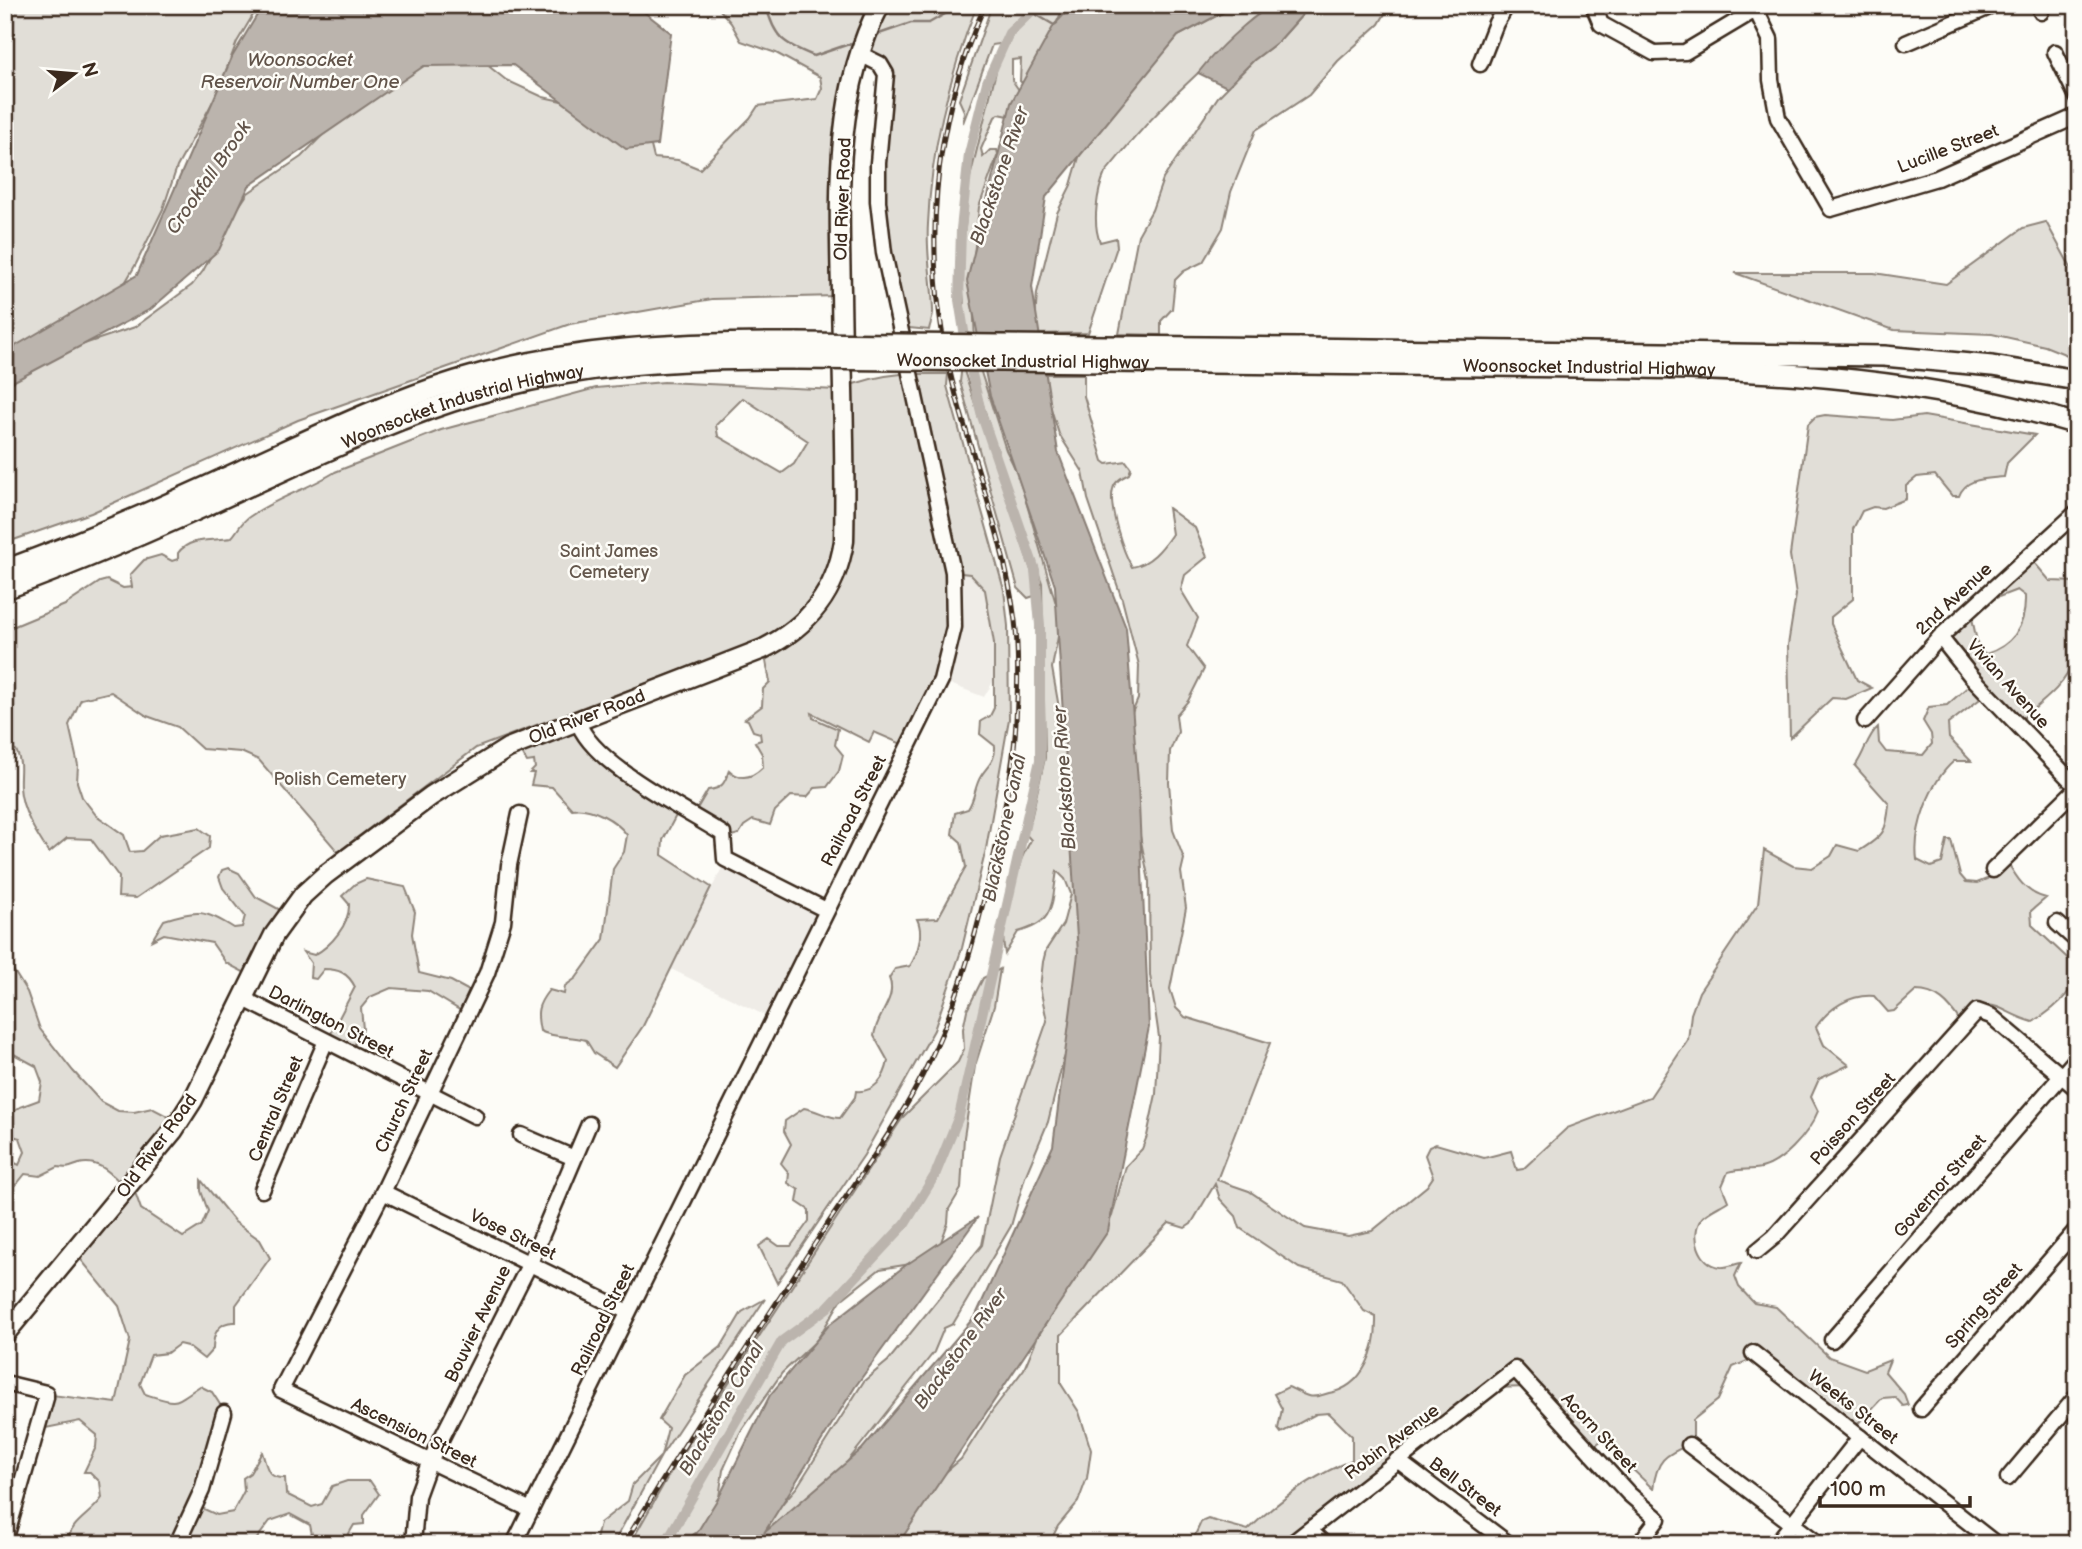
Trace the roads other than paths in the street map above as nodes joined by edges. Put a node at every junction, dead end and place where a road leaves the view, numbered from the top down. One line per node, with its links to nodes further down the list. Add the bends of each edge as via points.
1 (880, 5): 8 (main road, Old River Road)
2 (1507, 5): 9 (street)
3 (1593, 5): 5 (street, via 1601,24 1654,53 1685,52)
4 (1994, 5): 6 (street)
5 (1759, 8): 11 (street, Lucille Street, via 1770,39 1778,117 1831,209 1937,178)
6 (1906, 43)
7 (2055, 52): 10 (street)
8 (860, 54): 20 (main road, Old River Road, via 843,146 844,541 836,575 814,612 780,640); 25 (street, Railroad Street, via 880,64 886,74 878,163 884,253 947,538 954,627 941,680)
9 (1480, 64)
10 (2077, 97)
11 (2077, 116)
12 (797, 351): 13 (highway, Woonsocket Industrial Highway, bridge); 17 (highway, Woonsocket Industrial Highway, via 634,346 545,359 475,376 363,415 140,517); 18 (highway, Woonsocket Industrial Highway, via 638,363 549,376 478,393 375,429 155,529)
13 (1299, 356): 14 (highway, Woonsocket Industrial Highway, via 1884,356 1969,363); 15 (highway, Woonsocket Industrial Highway, via 1807,373 1938,391)
14 (2077, 380)
15 (2077, 424)
16 (2077, 512): 19 (street, 2nd Avenue)
17 (5, 570)
18 (5, 589)
19 (1940, 637): 21 (street, 2nd Avenue); 22 (street, Vivian Avenue)
20 (578, 721): 25 (street, via 581,732 611,762 723,834 725,859); 28 (main road, Old River Road, via 508,748 466,772 325,875 288,913)
21 (1865, 721)
22 (2077, 787): 24 (street)
23 (520, 814): 33 (street, Church Street, via 496,950)
24 (1993, 870)
25 (826, 910): 43 (street, Railroad Street)
26 (2056, 923): 27 (street)
27 (2077, 941)
28 (244, 999): 29 (street, Darlington Street); 44 (main road, Old River Road, via 173,1131)
29 (325, 1043): 33 (street, Darlington Street); 38 (street, Central Street)
30 (2077, 1058): 31 (street, Governor Street)
31 (2061, 1075): 32 (street); 41 (street, Poisson Street, via 1991,1016 1977,1011); 45 (street, Governor Street)
32 (2077, 1089)
33 (428, 1092): 34 (street, Darlington Street); 39 (street, Church Street)
34 (475, 1116)
35 (589, 1124): 37 (street, Bouvier Avenue)
36 (521, 1135): 37 (street)
37 (574, 1158): 42 (street, Bouvier Avenue)
38 (262, 1190)
39 (383, 1192): 42 (street, Vose Street); 49 (street, Church Street)
40 (2077, 1229): 51 (street, Spring Street)
41 (1757, 1251)
42 (530, 1263): 43 (street, Vose Street); 56 (street, Bouvier Avenue)
43 (628, 1312): 58 (street, Railroad Street)
44 (5, 1334)
45 (1832, 1340)
46 (1753, 1353): 53 (street, Weeks Street)
47 (1515, 1369): 55 (street, Robin Avenue); 68 (street, Acorn Street, via 1658,1519)
48 (5, 1383): 61 (street, via 46,1393 46,1398)
49 (281, 1390): 56 (street, Ascension Street)
50 (2077, 1396): 57 (street)
51 (1921, 1409)
52 (224, 1413): 62 (street, via 202,1490)
53 (1860, 1437): 59 (street); 71 (street, Weeks Street)
54 (1689, 1445): 59 (street)
55 (1397, 1460): 60 (street, Robin Avenue); 67 (street, Bell Street)
56 (429, 1463): 58 (street, Ascension Street); 63 (street, Bouvier Avenue, via 417,1496)
57 (2007, 1478)
58 (531, 1510): 64 (street, Railroad Street)
59 (1792, 1523): 69 (street); 70 (street)
60 (1310, 1531): 65 (street, Robin Avenue); 66 (street)
61 (5, 1541)
62 (177, 1544)
63 (413, 1544)
64 (514, 1544)
65 (1291, 1544)
66 (1324, 1544)
67 (1509, 1544)
68 (1639, 1544)
69 (1776, 1544)
70 (1819, 1544)
71 (1996, 1544)

